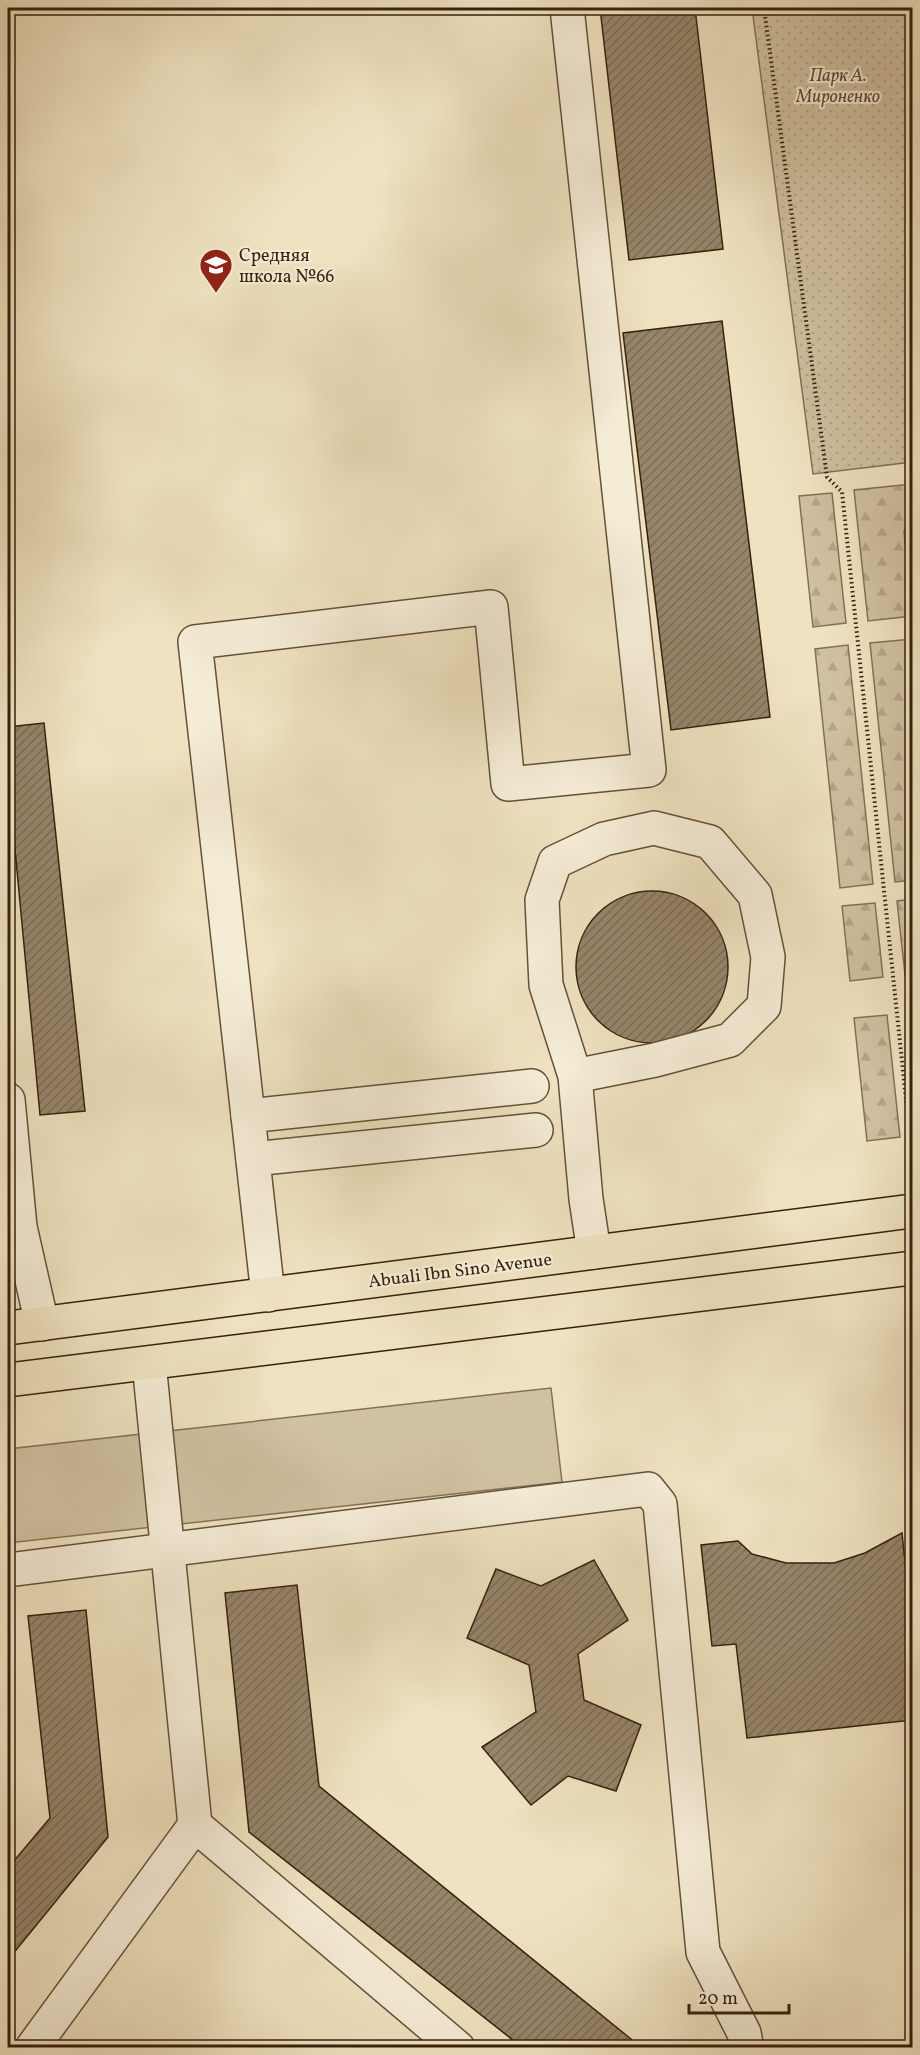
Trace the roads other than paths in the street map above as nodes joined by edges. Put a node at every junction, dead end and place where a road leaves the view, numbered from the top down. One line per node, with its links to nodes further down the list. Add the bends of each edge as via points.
1 (567, 8): 5 (street, via 649,770 508,784 491,608 195,642)
2 (575, 1076): 2 (street, via 730,1040 764,1006 768,957 755,895 710,842 654,828 604,839 555,862 542,900 546,986); 9 (street)
3 (532, 1086): 5 (street)
4 (8, 1100): 12 (street, via 20,1227)
5 (248, 1116): 7 (street)
6 (536, 1130): 7 (street)
7 (253, 1159): 11 (street)
8 (912, 1210): 9 (main road, Abuali Ibn Sino Avenue)
9 (594, 1252): 11 (main road, Abuali Ibn Sino Avenue)
10 (912, 1268): 14 (main road)
11 (268, 1295): 12 (main road, Abuali Ibn Sino Avenue)
12 (42, 1324): 13 (main road, Abuali Ibn Sino Avenue)
13 (8, 1328)
14 (149, 1363): 15 (main road); 16 (street)
15 (8, 1380)
16 (168, 1550): 17 (street); 18 (street); 21 (street, via 648,1489 660,1504 703,1952 744,2033)
17 (8, 1570)
18 (195, 1825): 19 (street); 20 (street)
19 (32, 2048)
20 (458, 2048)
21 (747, 2048)

